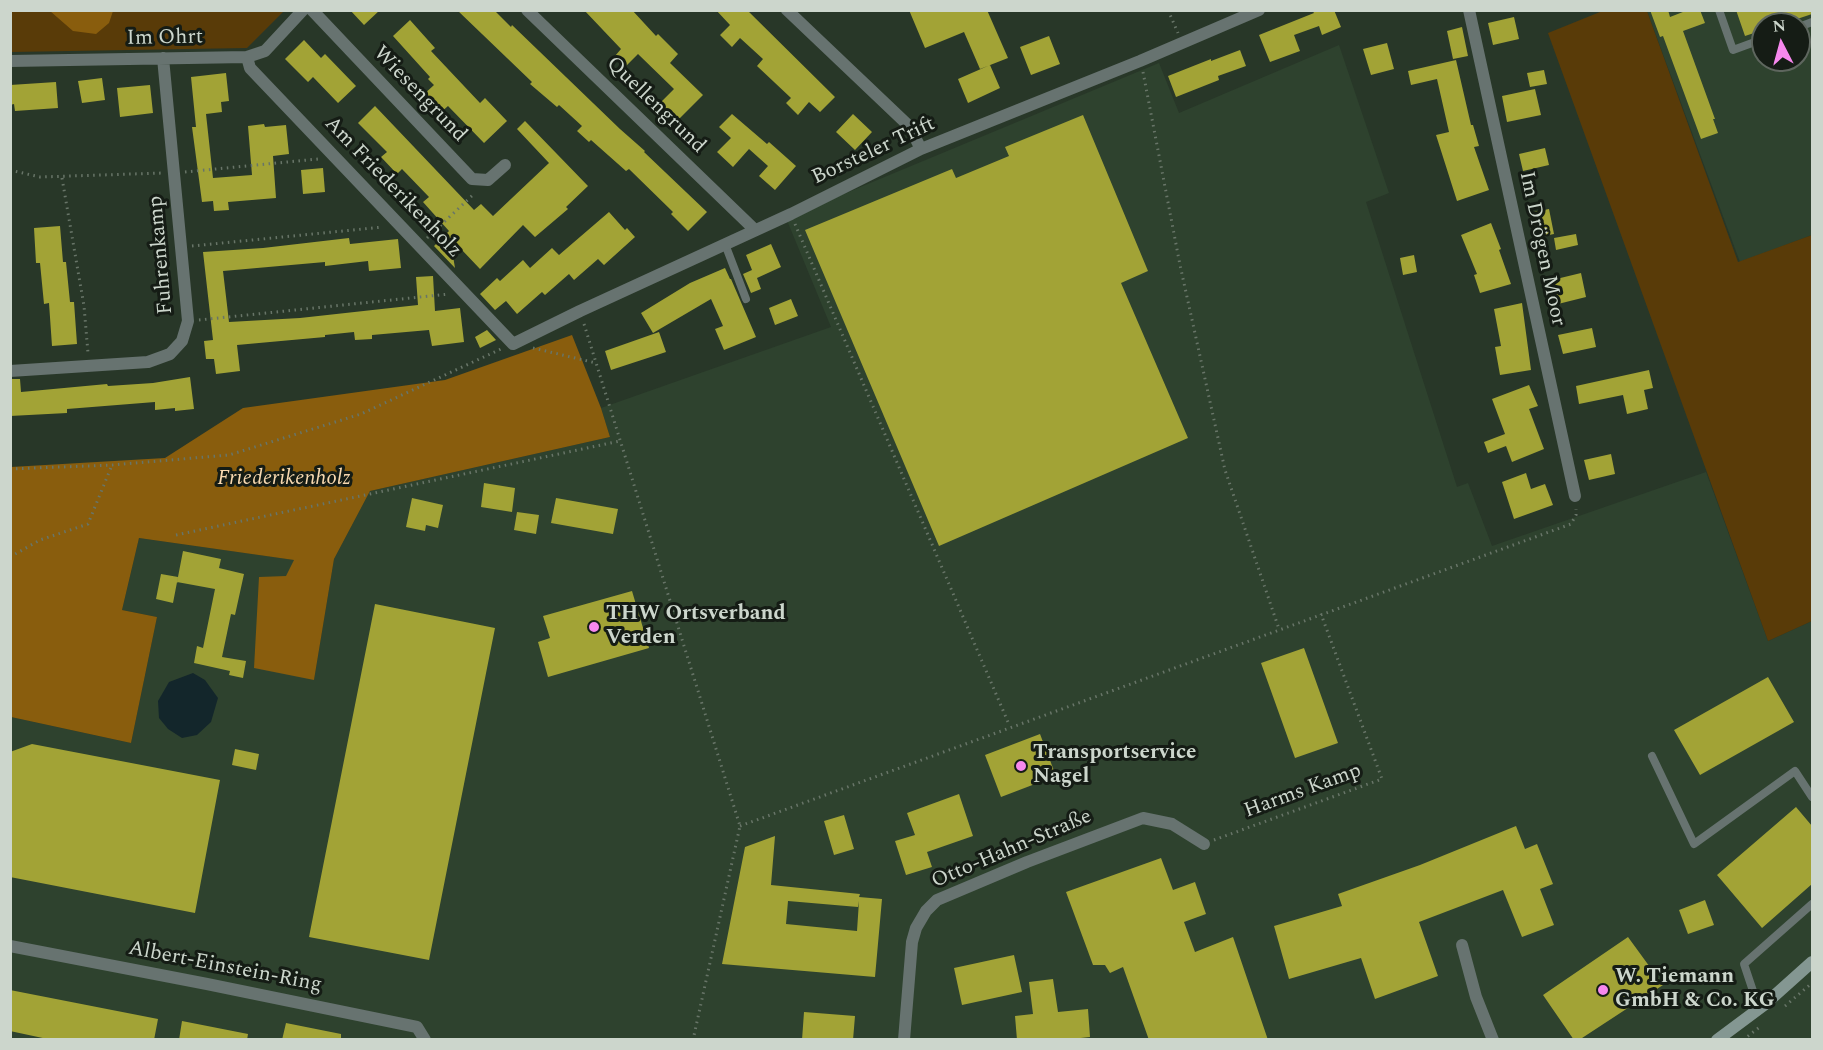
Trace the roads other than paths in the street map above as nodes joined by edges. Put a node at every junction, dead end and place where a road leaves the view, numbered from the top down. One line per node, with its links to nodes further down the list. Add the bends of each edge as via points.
1 (303, 10): 9 (street, via 264,51)
2 (312, 10): 13 (street, Wiesengrund, via 472,179 488,180)
3 (527, 10): 14 (street, Quellengrund)
4 (787, 10): 12 (street, via 909,126)
5 (1259, 10): 12 (street, Borsteler Trift)
6 (1469, 10): 19 (street, Im Drögen Moor)
7 (1719, 10): 8 (lane, via 1733,50)
8 (1751, 43)
9 (248, 57): 10 (street, Im Ohrt); 17 (street, Am Friederikenholz, via 250,68)
10 (163, 58): 11 (street, Im Ohrt); 18 (street, Fuhrenkamp, via 188,321 182,341 170,354 148,362)
11 (10, 61)
12 (921, 149): 14 (street, Borsteler Trift)
13 (505, 165)
14 (755, 230): 15 (street, Borsteler Trift)
15 (725, 244): 16 (lane); 17 (street, Borsteler Trift)
16 (746, 299)
17 (513, 344)
18 (10, 371)
19 (1575, 496)
20 (1652, 756): 21 (lane, via 1694,844 1795,771)
21 (1812, 797)
22 (1204, 844): 29 (street, Otto-Hahn-Straße, via 1172,824 1143,818 937,900 926,911 912,942)
23 (1812, 904): 27 (lane, via 1744,964 1754,994)
24 (1462, 945): 30 (street)
25 (10, 946): 28 (street, Albert-Einstein-Ring, via 417,1027)
26 (1812, 962): 27 (street)
27 (1764, 1005): 31 (street)
28 (425, 1040)
29 (904, 1040)
30 (1493, 1040)
31 (1717, 1040)

